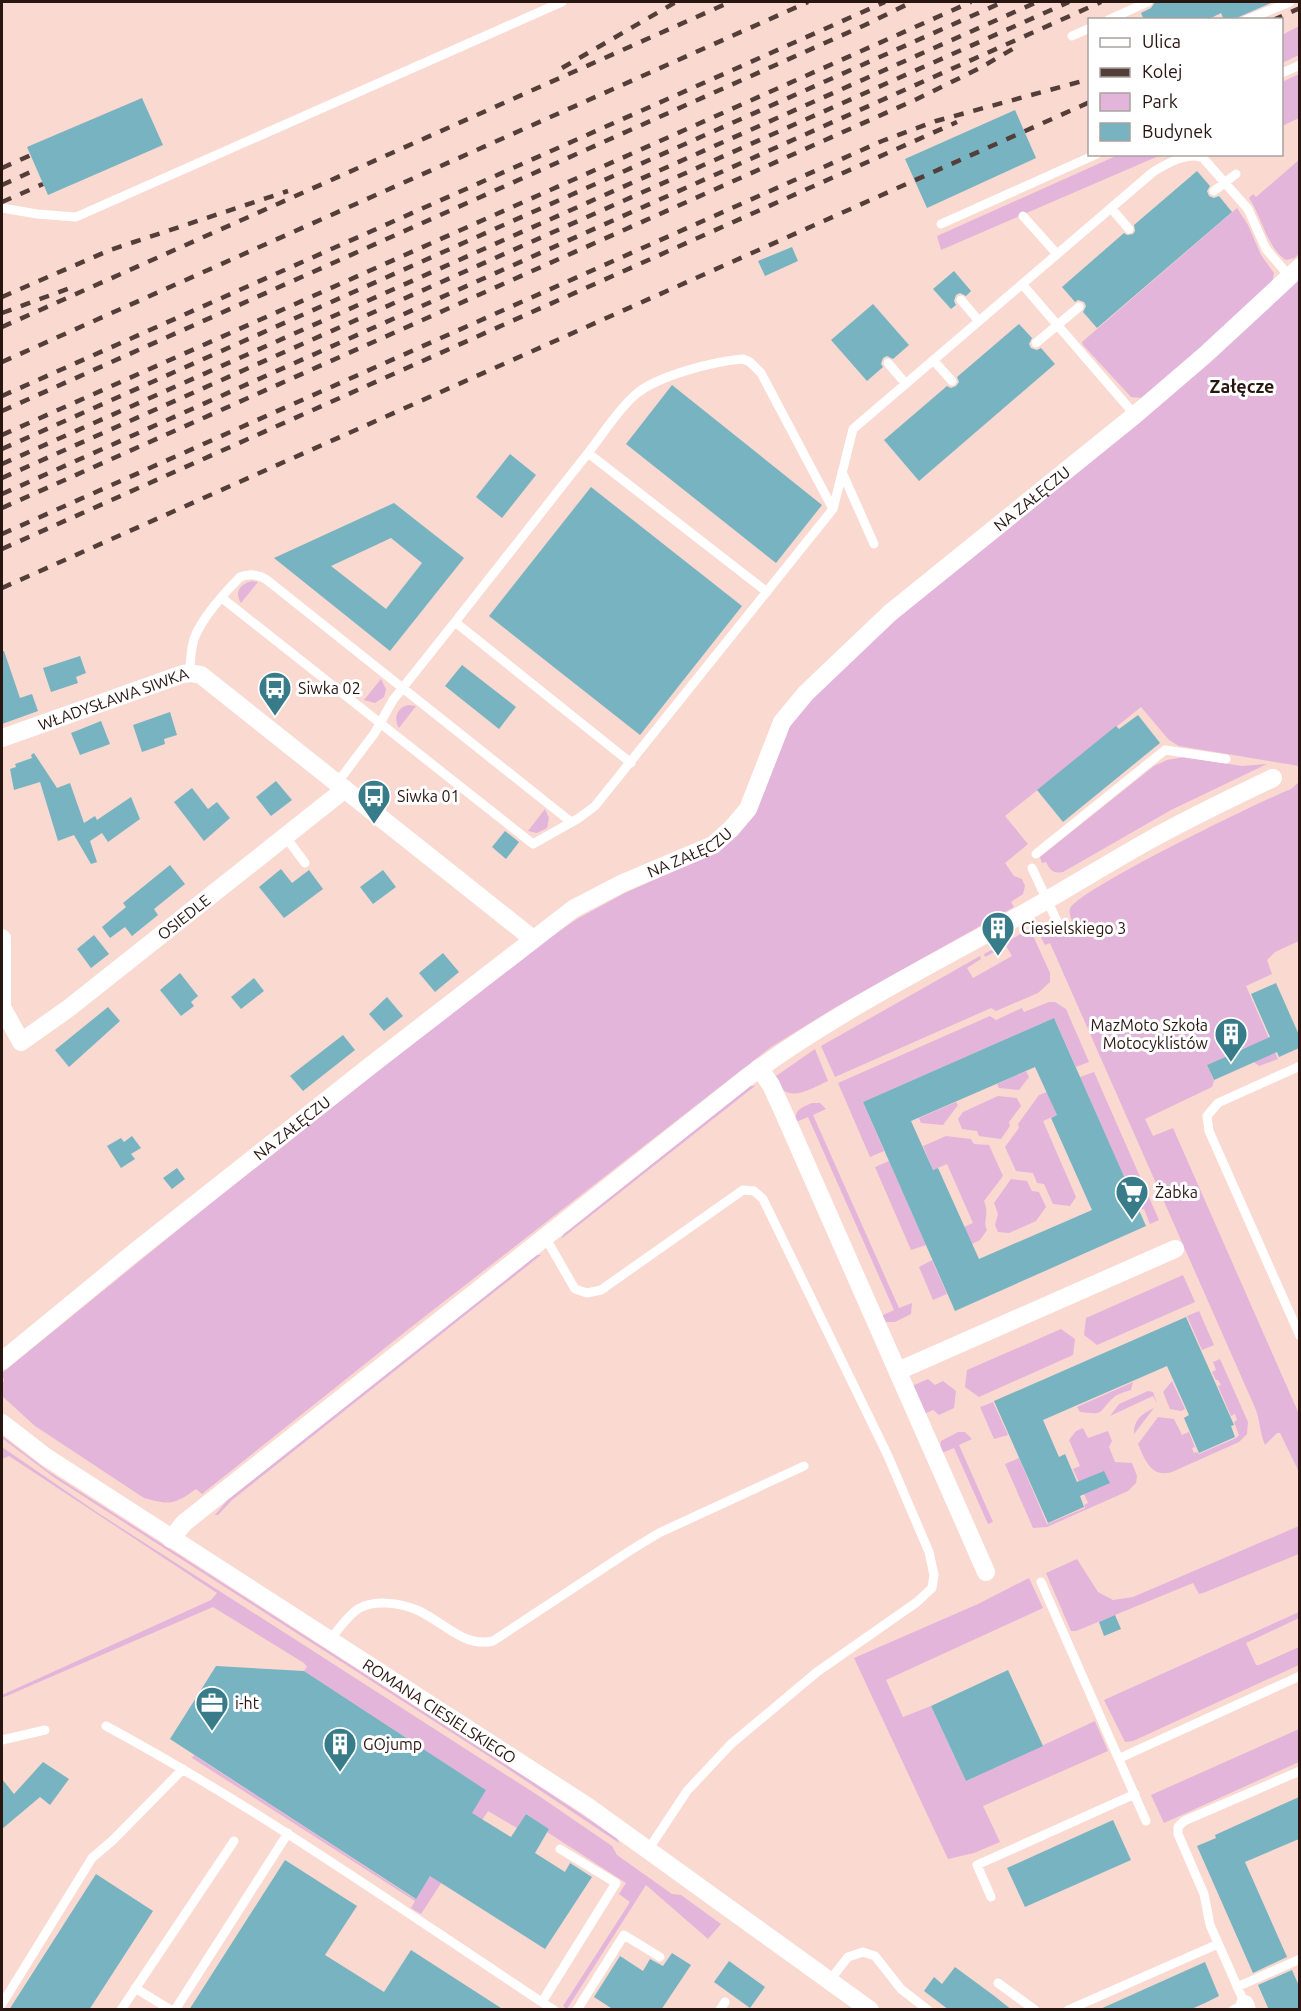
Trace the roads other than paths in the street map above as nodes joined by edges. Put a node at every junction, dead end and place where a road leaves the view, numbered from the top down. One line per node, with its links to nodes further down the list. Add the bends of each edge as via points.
1 (562, 2): 14 (lane, via 76,217)
2 (1148, 2): 4 (lane)
3 (1290, 2): 5 (lane)
4 (1112, 18)
5 (1251, 18)
6 (1088, 28): 7 (lane)
7 (1072, 36)
8 (1299, 64): 9 (lane)
9 (1283, 72)
10 (1093, 156): 17 (lane)
11 (1236, 174): 12 (lane)
12 (1225, 182): 13 (lane); 15 (lane, via 1203,158 1188,157 1153,172); 20 (lane, via 1248,209 1269,254)
13 (1214, 191)
14 (2, 208)
15 (1111, 208): 18 (lane); 19 (lane)
16 (1023, 216): 19 (lane)
17 (941, 224)
18 (1129, 229)
19 (1057, 254): 21 (lane)
20 (1295, 272): 31 (street, NA ZAŁĘCZU)
21 (1022, 284): 24 (lane); 25 (lane)
22 (961, 300): 24 (lane)
23 (1079, 307): 25 (lane)
24 (979, 321): 27 (lane)
25 (1058, 326): 26 (lane); 31 (lane)
26 (1036, 343)
27 (933, 360): 29 (lane); 30 (lane)
28 (888, 363): 30 (lane)
29 (952, 381)
30 (906, 384): 33 (lane, via 853,429)
31 (1136, 415): 55 (street, NA ZAŁĘCZU, via 890,613 806,693 782,722 748,809 713,845 609,890 573,909)
32 (588, 453): 34 (lane, via 645,387 675,374 743,359 761,373); 36 (lane); 38 (lane)
33 (842, 472): 34 (lane); 35 (lane)
34 (833, 509): 36 (lane)
35 (874, 544)
36 (767, 592): 44 (lane)
37 (222, 598): 39 (lane, via 196,633); 40 (lane, via 240,577 262,576); 41 (lane)
38 (455, 622): 40 (lane); 44 (lane)
39 (190, 673): 42 (street, WŁADYSŁAWA SIWKA); 46 (street, WŁADYSŁAWA SIWKA, via 208,679)
40 (403, 688): 41 (lane); 47 (lane)
41 (380, 723): 46 (lane); 47 (lane, via 533,844)
42 (2, 738)
43 (1226, 759): 49 (lane, via 1165,750)
44 (631, 763): 47 (lane, via 595,806)
45 (1273, 778): 52 (street, via 1205,810)
46 (341, 786): 48 (street, OSIEDLE); 55 (street, WŁADYSŁAWA SIWKA)
47 (571, 822)
48 (285, 836): 50 (lane); 56 (street, OSIEDLE, via 21,1042 2,1007)
49 (1036, 854)
50 (306, 863)
51 (1032, 868): 52 (lane)
52 (1047, 900): 53 (lane); 58 (street, via 831,1020)
53 (1062, 932)
54 (2, 938): 56 (street)
55 (533, 939): 62 (street, NA ZAŁĘCZU)
56 (2, 952)
57 (1299, 1066): 61 (lane, via 1218,1102 1207,1116 1209,1131)
58 (759, 1068): 59 (street); 63 (street, via 771,1085)
59 (545, 1237): 66 (street, via 184,1523); 82 (lane, via 576,1289 587,1293 601,1290 743,1190 754,1191 763,1199 888,1456 929,1552 934,1575 932,1588 917,1602 817,1672 731,1744 687,1791)
60 (1175, 1249): 63 (street)
61 (1299, 1336)
62 (2, 1361)
63 (898, 1371): 67 (street)
64 (2, 1423): 66 (street, ROMANA CIESIELSKIEGO, via 46,1457)
65 (804, 1466): 69 (lane, via 659,1533 493,1641 472,1642 417,1610 374,1603 357,1610)
66 (171, 1539): 69 (street, ROMANA CIESIELSKIEGO)
67 (986, 1572)
68 (1041, 1582): 74 (lane)
69 (329, 1640): 82 (street, ROMANA CIESIELSKIEGO, via 521,1762)
70 (1299, 1676): 74 (lane)
71 (106, 1726): 75 (lane)
72 (45, 1730): 73 (lane)
73 (2, 1740)
74 (1120, 1758): 77 (lane)
75 (183, 1769): 79 (lane); 92 (lane, via 92,1858)
76 (1299, 1771): 84 (lane, via 1178,1827)
77 (1135, 1794): 78 (lane); 83 (lane, via 977,1864)
78 (1146, 1821)
79 (288, 1833): 91 (lane); 95 (lane)
80 (234, 1841): 90 (lane)
81 (560, 1849): 91 (lane, via 616,1883)
82 (648, 1850): 87 (street, ROMANA CIESIELSKIEGO)
83 (992, 1897)
84 (1218, 1944): 89 (lane); 101 (lane)
85 (660, 1957): 97 (lane, via 624,1935)
86 (1299, 1959): 89 (lane)
87 (830, 1980): 98 (street, ROMANA CIESIELSKIEGO); 99 (lane, via 848,1957 870,1954 900,1989)
88 (998, 1983): 100 (lane)
89 (1237, 1987): 93 (lane)
90 (135, 1988): 94 (lane); 95 (lane)
91 (542, 2002): 96 (lane)
92 (2, 2004)
93 (1242, 2008)
94 (121, 2010)
95 (173, 2010)
96 (554, 2010)
97 (577, 2010)
98 (870, 2010)
99 (928, 2010)
100 (1035, 2010)
101 (1068, 2010)

